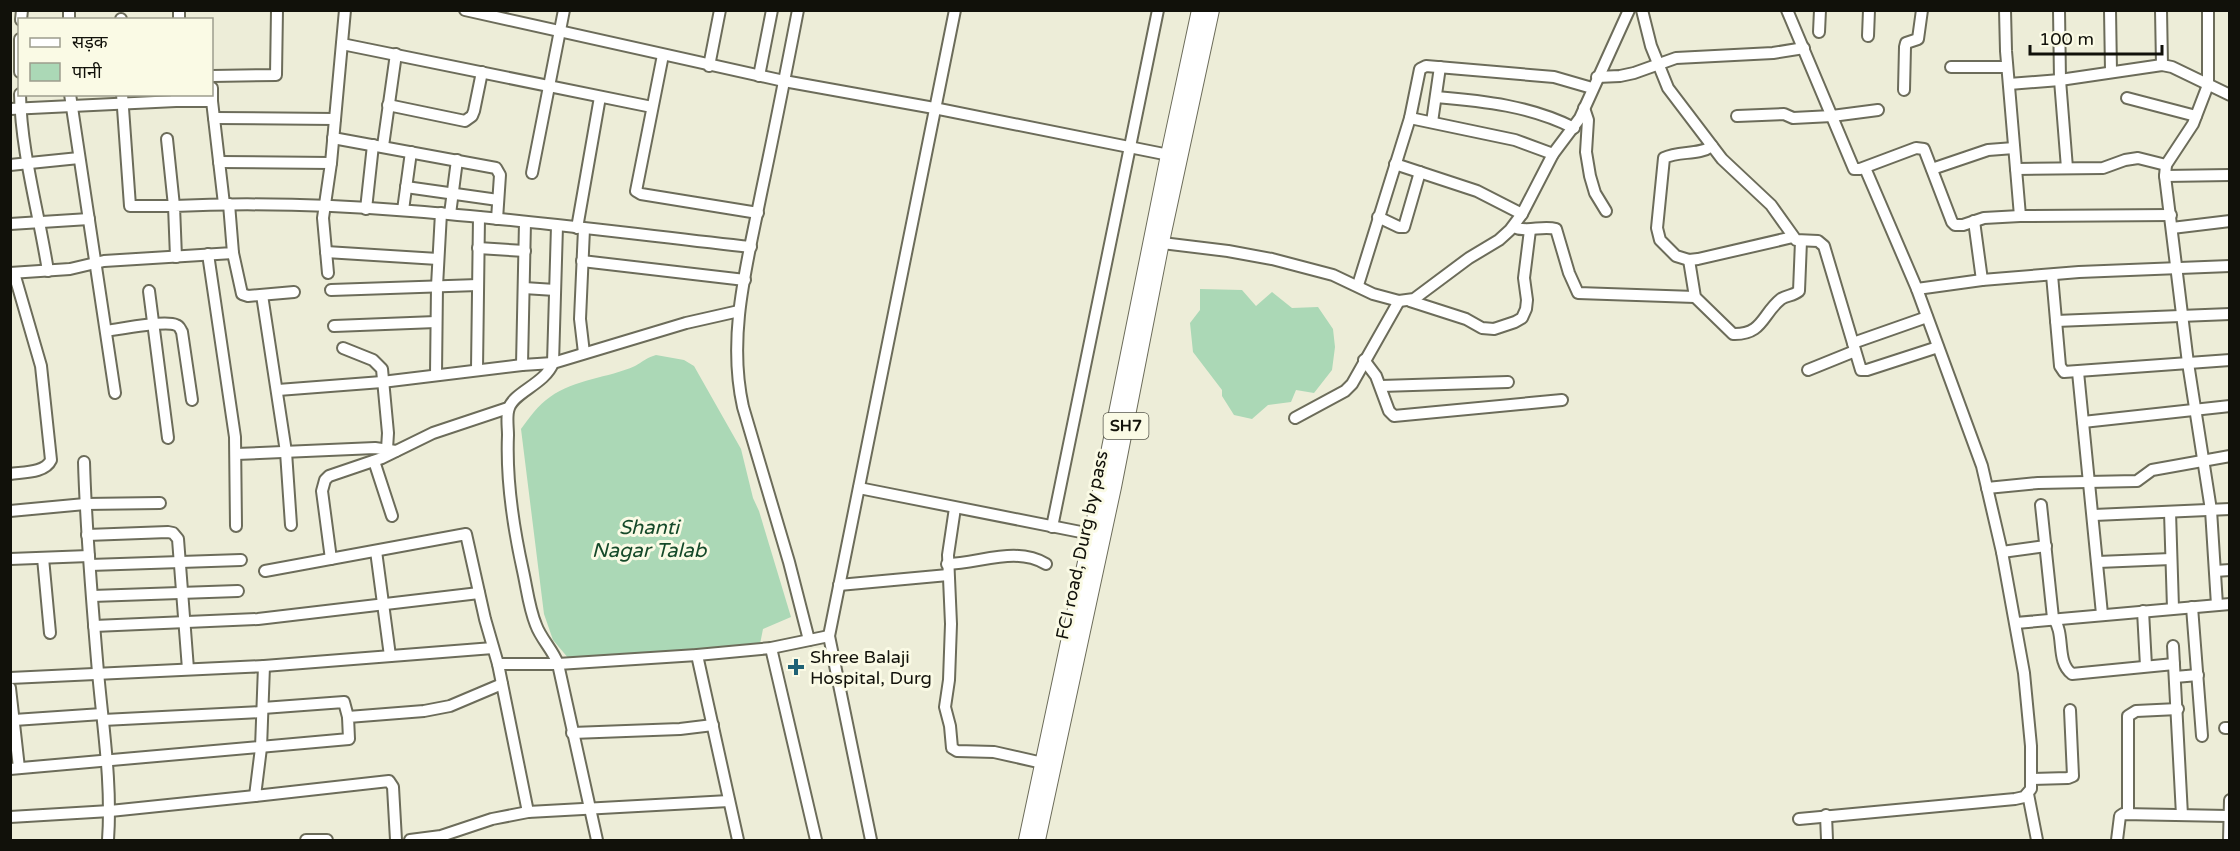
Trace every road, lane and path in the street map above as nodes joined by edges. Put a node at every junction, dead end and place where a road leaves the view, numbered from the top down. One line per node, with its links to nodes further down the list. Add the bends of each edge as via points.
1 (278, 10): 38 (street, via 276,75)
2 (345, 10): 26 (street)
3 (465, 10): 23 (street)
4 (564, 10): 23 (street)
5 (720, 10): 32 (street)
6 (772, 10): 39 (street)
7 (798, 10): 42 (street)
8 (955, 10): 60 (street)
9 (1158, 10): 77 (street)
10 (1199, 10): 81 (main road, FCI road, Durg by pass / SH7)
11 (1212, 10): 81 (main road, FCI road, Durg by pass / SH7)
12 (1629, 10): 40 (street)
13 (1642, 10): 30 (street)
14 (1787, 10): 27 (street)
15 (1820, 10): 24 (street)
16 (1869, 10): 25 (street)
17 (1922, 10): 47 (street, via 1918,39 1905,46)
18 (2005, 10): 35 (street)
19 (2059, 10): 41 (street)
20 (2110, 10): 37 (street)
21 (2161, 10): 31 (street)
22 (2208, 10): 44 (street)
23 (559, 32): 29 (street); 45 (street)
24 (1819, 32)
25 (1869, 36)
26 (342, 44): 28 (street); 69 (street)
27 (1804, 48): 30 (street, via 1677,58); 65 (street)
28 (396, 54): 36 (street); 57 (street)
29 (663, 55): 32 (street); 59 (street)
30 (1658, 64): 40 (street, via 1620,76); 76 (street, via 1668,88)
31 (2162, 64): 37 (street); 44 (street)
32 (709, 66): 39 (street)
33 (1440, 67): 46 (street, via 1554,77); 52 (street); 68 (street, via 1420,69)
34 (1951, 67): 35 (street)
35 (2007, 67): 43 (street)
36 (482, 72): 45 (street); 57 (street, via 474,111 465,121)
37 (2111, 72): 41 (street)
38 (213, 76)
39 (759, 76): 42 (street)
40 (1597, 77): 46 (street)
41 (2060, 80): 43 (street); 90 (street)
42 (784, 81): 60 (street); 106 (street)
43 (2009, 84): 78 (street)
44 (2208, 85): 50 (street); 66 (street)
45 (548, 86): 51 (street); 94 (street)
46 (1592, 88): 61 (street)
47 (1904, 90)
48 (70, 96): 58 (street)
49 (212, 96): 56 (street)
50 (2229, 96)
51 (600, 97): 59 (street); 122 (street)
52 (1436, 97): 70 (street); 71 (street, via 1515,107 1550,117)
53 (176, 98): 55 (street); 56 (street)
54 (2127, 98): 66 (street)
55 (122, 100): 58 (street); 101 (street, via 130,206)
56 (212, 101): 67 (street)
57 (388, 105): 75 (street)
58 (71, 106): 62 (street); 82 (street)
59 (652, 107): 106 (street, via 636,191)
60 (934, 108): 77 (street); 202 (street)
61 (1584, 108): 71 (street); 74 (street, via 1588,120)
62 (15, 109): 85 (street)
63 (1878, 110): 65 (street)
64 (1737, 116): 65 (street)
65 (1832, 116): 89 (street, via 1854,169)
66 (2196, 116): 93 (street)
67 (214, 118): 69 (street); 84 (street)
68 (1410, 118): 70 (street); 87 (street)
69 (334, 120): 72 (street)
70 (1432, 122): 80 (street, via 1515,140)
71 (1572, 130): 74 (street); 80 (street)
72 (333, 138): 75 (street); 86 (street)
73 (167, 139): 101 (street)
74 (1586, 141): 105 (street, via 1595,193)
75 (378, 146): 79 (street); 103 (street)
76 (1712, 146): 125 (street, via 1771,205); 135 (street, via 1704,151 1667,156 1663,162 1658,235 1676,256)
77 (1131, 147): 81 (street); 216 (street)
78 (2014, 148): 91 (street, via 1988,150); 92 (street)
79 (411, 152): 83 (street); 97 (street)
80 (1553, 154): 108 (street)
81 (1174, 156): 126 (main road, FCI road, Durg by pass / SH7)
82 (79, 158): 85 (street); 113 (street)
83 (457, 160): 98 (street); 99 (street, via 496,168 500,175)
84 (219, 162): 86 (street); 100 (street)
85 (29, 163): 88 (street); 115 (street)
86 (331, 163): 102 (street)
87 (1395, 164): 95 (street); 112 (street)
88 (10, 165)
89 (1865, 168): 91 (street, via 1916,148 1927,152); 150 (street)
90 (2067, 168): 92 (street); 93 (street, via 2103,168 2138,158)
91 (1932, 169): 116 (street, via 1952,222 1959,225)
92 (2016, 169): 110 (street)
93 (2166, 170): 96 (street); 109 (street)
94 (532, 172)
95 (1420, 172): 108 (street, via 1477,191); 112 (street, via 1404,227)
96 (2229, 175)
97 (406, 187): 98 (street); 104 (street)
98 (452, 194): 99 (street); 107 (street)
99 (498, 200): 114 (street)
100 (226, 204): 101 (street); 102 (street); 131 (street)
101 (174, 206): 133 (street)
102 (323, 207): 103 (street); 130 (street)
103 (366, 209): 104 (street)
104 (403, 210): 107 (street)
105 (1606, 211)
106 (758, 213): 127 (street)
107 (445, 214): 111 (street); 134 (street)
108 (1522, 214): 121 (street)
109 (2171, 215): 110 (street); 123 (street)
110 (2020, 216): 116 (street)
111 (479, 217): 114 (street); 128 (street)
112 (1378, 218): 147 (street)
113 (90, 219): 115 (street); 137 (street)
114 (497, 219): 118 (street)
115 (40, 221): 119 (street); 140 (street)
116 (1974, 221): 145 (street)
117 (2229, 221): 123 (street)
118 (525, 222): 120 (street); 129 (street)
119 (10, 224)
120 (557, 226): 122 (street); 151 (street)
121 (1513, 227): 124 (street); 157 (street)
122 (581, 228): 127 (street); 136 (street)
123 (2172, 228): 139 (street)
124 (1530, 230): 156 (street, via 1556,229 1578,293); 157 (street, via 1524,278 1526,309 1515,322 1494,329 1482,328 1466,319)
125 (1797, 239): 135 (street); 156 (street, via 1798,291 1782,299 1751,332 1733,334); 167 (street, via 1818,241 1824,246)
126 (1156, 242): 147 (street, via 1272,260); 217 (main road, FCI road, Durg by pass / SH7); 282 (main road, FCI road, Durg by pass / SH7, via 1114,487)
127 (751, 247): 144 (street)
128 (478, 248): 129 (street); 146 (street)
129 (525, 251): 149 (street)
130 (326, 252): 134 (street); 142 (street)
131 (233, 253): 132 (street); 155 (street, via 242,294)
132 (208, 254): 133 (street); 194 (street)
133 (176, 256): 137 (street)
134 (438, 259): 148 (street)
135 (1689, 260): 156 (street)
136 (582, 261): 144 (street); 170 (street, via 580,319)
137 (96, 263): 140 (street); 166 (street)
138 (2229, 266): 139 (street)
139 (2176, 267): 143 (street); 160 (street)
140 (48, 271): 141 (street)
141 (12, 273): 200 (street, via 41,366 51,460 42,469)
142 (328, 273)
143 (2052, 275): 145 (street); 162 (street)
144 (745, 280): 158 (street)
145 (1982, 280): 150 (street)
146 (478, 285): 148 (street); 176 (street)
147 (1358, 285): 157 (street, via 1373,294)
148 (436, 286): 153 (street); 163 (street)
149 (524, 288): 151 (street); 175 (street)
150 (1917, 289): 161 (street)
151 (555, 290): 173 (street)
152 (149, 291): 164 (street)
153 (331, 291)
154 (294, 292): 155 (street)
155 (262, 295): 183 (street)
156 (1695, 297)
157 (1404, 301): 171 (street)
158 (739, 311): 170 (street); 253 (street, via 738,384)
159 (2229, 314): 160 (street)
160 (2182, 316): 162 (street); 174 (street)
161 (1927, 317): 167 (street); 168 (street)
162 (2056, 321): 178 (street, via 2062,370)
163 (436, 322): 165 (street); 179 (street)
164 (154, 325): 166 (street); 185 (street, via 179,326); 192 (street)
165 (334, 326)
166 (106, 331): 184 (street)
167 (1854, 347): 168 (street, via 1859,367 1864,371); 177 (street)
168 (1938, 347): 203 (street)
169 (344, 348): 180 (street, via 373,360 382,369)
170 (584, 353): 173 (street)
171 (1364, 360): 182 (street); 190 (street, via 1345,391)
172 (2229, 360): 174 (street)
173 (553, 363): 175 (street); 188 (street, via 546,376)
174 (2188, 363): 178 (street); 189 (street)
175 (522, 364): 176 (street)
176 (477, 369): 179 (street)
177 (1808, 369)
178 (2078, 372): 191 (street)
179 (436, 374): 180 (street)
180 (382, 382): 183 (street); 193 (street)
181 (1508, 382): 182 (street)
182 (1381, 386): 186 (street, via 1391,415 1398,417)
183 (278, 390): 195 (street)
184 (115, 393)
185 (192, 400)
186 (1562, 400)
187 (2229, 406): 189 (street)
188 (508, 408): 193 (street); 260 (street, via 512,522 535,623)
189 (2195, 410): 191 (street); 198 (street)
190 (1295, 418)
191 (2083, 422): 201 (street)
192 (168, 438)
193 (392, 450): 195 (street); 197 (street)
194 (236, 453): 195 (street); 215 (street)
195 (286, 453): 214 (street)
196 (2229, 456): 198 (street)
197 (374, 460): 213 (street); 223 (street, via 325,480 322,491)
198 (2204, 461): 201 (street, via 2152,470 2138,481); 209 (street)
199 (84, 462): 205 (street)
200 (10, 474)
201 (2090, 482): 203 (street); 212 (street)
202 (859, 488): 207 (street); 235 (street)
203 (1987, 488): 221 (street)
204 (160, 503): 205 (street)
205 (85, 504): 210 (street); 218 (street)
206 (2041, 505): 219 (street)
207 (955, 508): 216 (street); 231 (street)
208 (2229, 509): 209 (street)
209 (2211, 510): 211 (street); 234 (street)
210 (10, 511)
211 (2170, 512): 212 (street); 224 (street)
212 (2094, 515): 229 (street)
213 (392, 516)
214 (291, 525)
215 (236, 526)
216 (1052, 527): 217 (street)
217 (1091, 534): 282 (main road, FCI road, Durg by pass / SH7)
218 (87, 535): 227 (street); 228 (street, via 173,533 178,539)
219 (2046, 546): 221 (street); 247 (street)
220 (376, 551): 223 (street); 238 (street, via 466,534); 240 (street)
221 (2002, 552): 249 (street)
222 (42, 558): 225 (street); 227 (street); 251 (street)
223 (331, 559): 233 (street)
224 (2171, 559): 229 (street); 244 (street)
225 (10, 560)
226 (241, 560): 228 (street)
227 (89, 561): 228 (street); 239 (street)
228 (179, 562): 237 (street)
229 (2098, 562): 246 (street)
230 (1046, 564): 231 (street, via 1021,555)
231 (948, 569): 235 (street); 282 (street, via 951,624 945,707 952,748)
232 (2229, 570): 234 (street)
233 (265, 571)
234 (2215, 572): 242 (street)
235 (839, 585): 252 (street)
236 (238, 591): 237 (street)
237 (181, 593): 239 (street); 248 (street)
238 (479, 593): 240 (street); 255 (street)
239 (92, 596): 250 (street)
240 (383, 604): 248 (street, via 258,620); 258 (street)
241 (2229, 604): 242 (street)
242 (2217, 605): 243 (street)
243 (2192, 607): 244 (street); 266 (street)
244 (2173, 608): 245 (street)
245 (2143, 611): 246 (street); 263 (street)
246 (2102, 614): 247 (street)
247 (2053, 618): 249 (street); 263 (street, via 2064,662 2073,674)
248 (184, 622): 250 (street); 264 (street)
249 (2016, 622): 284 (street, via 2028,707)
250 (94, 626): 265 (street)
251 (50, 633)
252 (829, 636): 253 (street); 306 (street)
253 (809, 640): 256 (street)
254 (2173, 645): 261 (street)
255 (493, 648): 258 (street); 259 (street)
256 (771, 648): 257 (street); 305 (street)
257 (697, 655): 260 (street); 277 (street)
258 (390, 656): 262 (street)
259 (498, 664): 260 (street); 269 (street)
260 (558, 664): 278 (street)
261 (2174, 664): 263 (street); 267 (street)
262 (264, 666): 264 (street); 272 (street)
263 (2146, 666)
264 (188, 669): 265 (street)
265 (98, 674): 268 (street); 274 (street)
266 (2198, 675): 267 (street); 279 (street)
267 (2175, 677): 271 (street)
268 (10, 678)
269 (502, 684): 275 (street, via 450,706); 291 (street)
270 (10, 688): 276 (street)
271 (2178, 709): 292 (street, via 2136,711 2128,716); 294 (street)
272 (262, 710): 274 (street); 275 (street, via 344,702); 280 (street)
273 (2070, 710): 284 (street, via 2073,776)
274 (103, 717): 276 (street); 281 (street)
275 (348, 717): 280 (street, via 350,739)
276 (14, 720): 283 (street)
277 (712, 725): 278 (street); 288 (street)
278 (572, 733): 289 (street)
279 (2202, 736)
280 (261, 748): 281 (street); 286 (street)
281 (108, 761): 283 (street); 290 (street)
282 (1048, 764): 307 (main road, FCI road, Durg by pass / SH7); 308 (main road, FCI road, Durg by pass / SH7)
283 (15, 768)
284 (2031, 779): 285 (street)
285 (2028, 794): 293 (street, via 2015,799); 310 (street)
286 (255, 796): 290 (street); 301 (street, via 383,780 393,787)
287 (2229, 800): 295 (street)
288 (729, 801): 289 (street); 304 (street)
289 (591, 808): 291 (street); 303 (street)
290 (110, 810): 296 (street); 298 (street)
291 (528, 812): 302 (street, via 441,836)
292 (2128, 813): 294 (street); 311 (street, via 2120,816)
293 (1826, 815): 297 (street); 309 (street)
294 (2182, 815): 295 (street)
295 (2228, 816): 312 (street)
296 (10, 817)
297 (1799, 819)
298 (108, 840)
299 (306, 840): 300 (street)
300 (327, 840)
301 (396, 840)
302 (410, 840)
303 (597, 840)
304 (738, 840)
305 (816, 840)
306 (871, 840)
307 (1026, 840)
308 (1038, 840)
309 (1827, 840)
310 (2037, 840)
311 (2118, 840)
312 (2229, 840)

